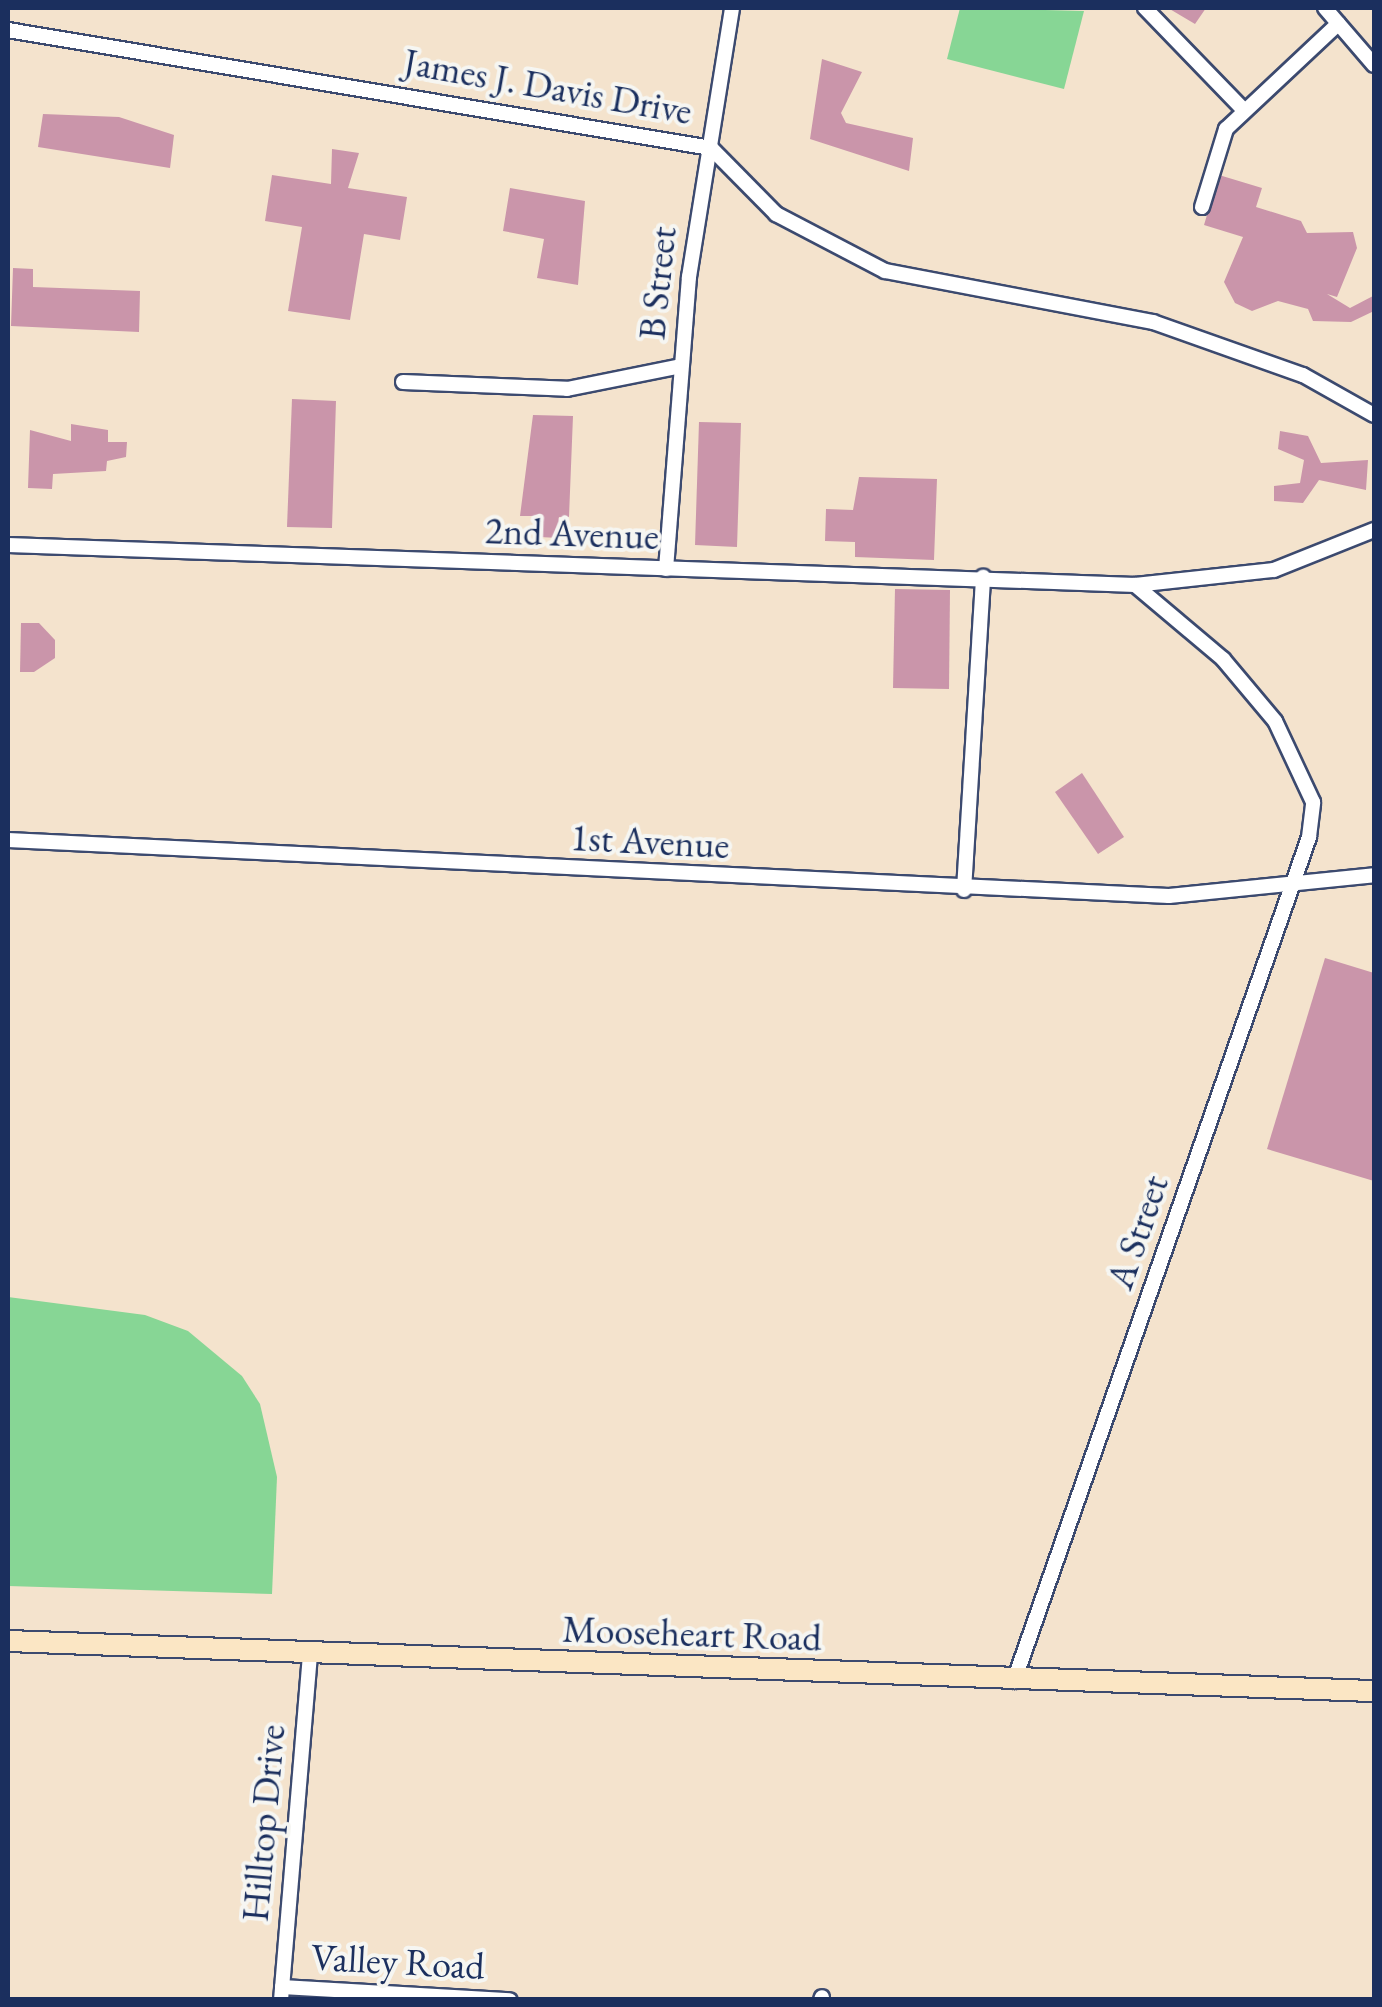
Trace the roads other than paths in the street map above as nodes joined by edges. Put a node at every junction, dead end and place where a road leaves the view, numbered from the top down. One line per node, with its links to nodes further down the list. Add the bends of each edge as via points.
1 (732, 8): 8 (street, B Street)
2 (1146, 8): 7 (street)
3 (1325, 8): 4 (street)
4 (1338, 24): 6 (street); 7 (street)
5 (8, 30): 8 (street, James J. Davis Drive)
6 (1374, 63)
7 (1243, 109): 9 (street, via 1226,129)
8 (711, 148): 10 (street, B Street); 12 (street, James J. Davis Drive, via 776,214 885,271 1154,322 1304,375)
9 (1202, 207)
10 (680, 366): 11 (street, via 567,389); 15 (street, B Street)
11 (403, 382)
12 (1374, 415)
13 (1374, 530): 17 (street, 2nd Avenue, via 1274,570)
14 (8, 545): 15 (street, 2nd Avenue)
15 (666, 569): 16 (street, 2nd Avenue)
16 (984, 577): 17 (street, 2nd Avenue); 21 (street)
17 (1135, 585): 20 (street, A Street, via 1223,659 1275,721 1312,802)
18 (8, 840): 21 (street, 1st Avenue)
19 (1374, 875): 20 (street, 1st Avenue)
20 (1289, 884): 21 (street, 1st Avenue, via 1169,896); 24 (street, A Street)
21 (964, 890)
22 (8, 1640): 23 (main road, Mooseheart Road)
23 (310, 1652): 24 (main road, Mooseheart Road); 26 (street, Hilltop Drive)
24 (1014, 1680): 25 (main road, Mooseheart Road)
25 (1374, 1691)
26 (282, 1993): 27 (street, Valley Road)
27 (510, 2000)

